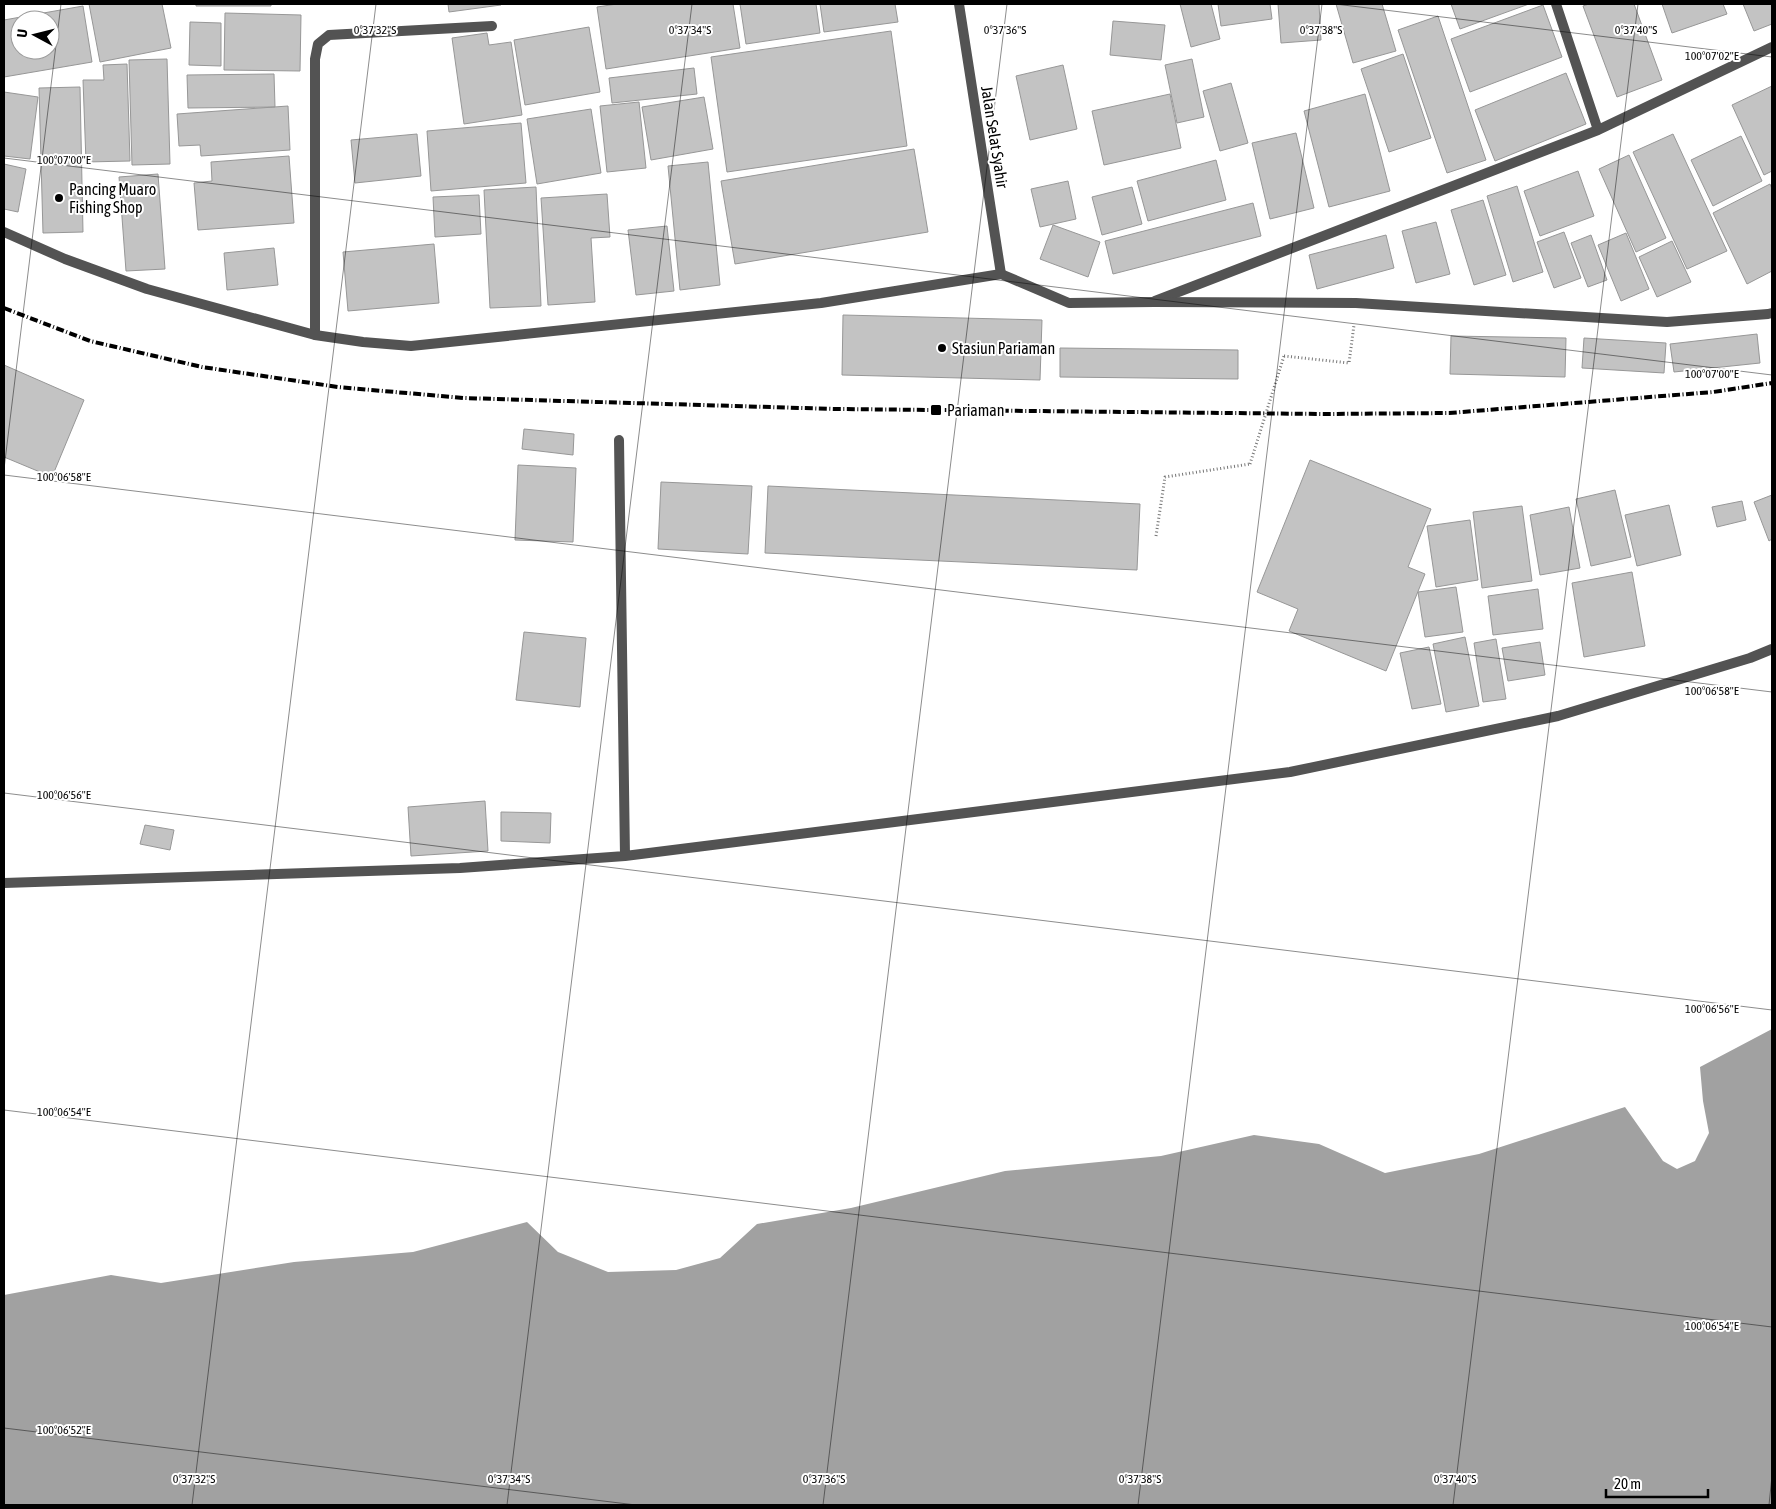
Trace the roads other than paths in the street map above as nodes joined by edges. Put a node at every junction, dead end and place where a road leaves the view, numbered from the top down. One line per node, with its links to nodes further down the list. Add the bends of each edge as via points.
1 (959, 4): 7 (street, Jalan Selat Syahir)
2 (1556, 4): 5 (street)
3 (492, 26): 10 (street, via 329,35 318,44 315,59)
4 (1772, 46): 5 (street)
5 (1598, 130): 8 (street)
6 (4, 232): 10 (street, via 147,290)
7 (1001, 274): 8 (street, via 1069,303); 10 (street, via 821,303 410,346)
8 (1154, 302): 9 (street, via 1356,303 1667,322)
9 (1772, 312)
10 (315, 335)
11 (619, 440): 13 (street)
12 (1772, 650): 13 (street, via 1558,716 1290,772)
13 (626, 856): 14 (street, via 460,868)
14 (4, 883)

